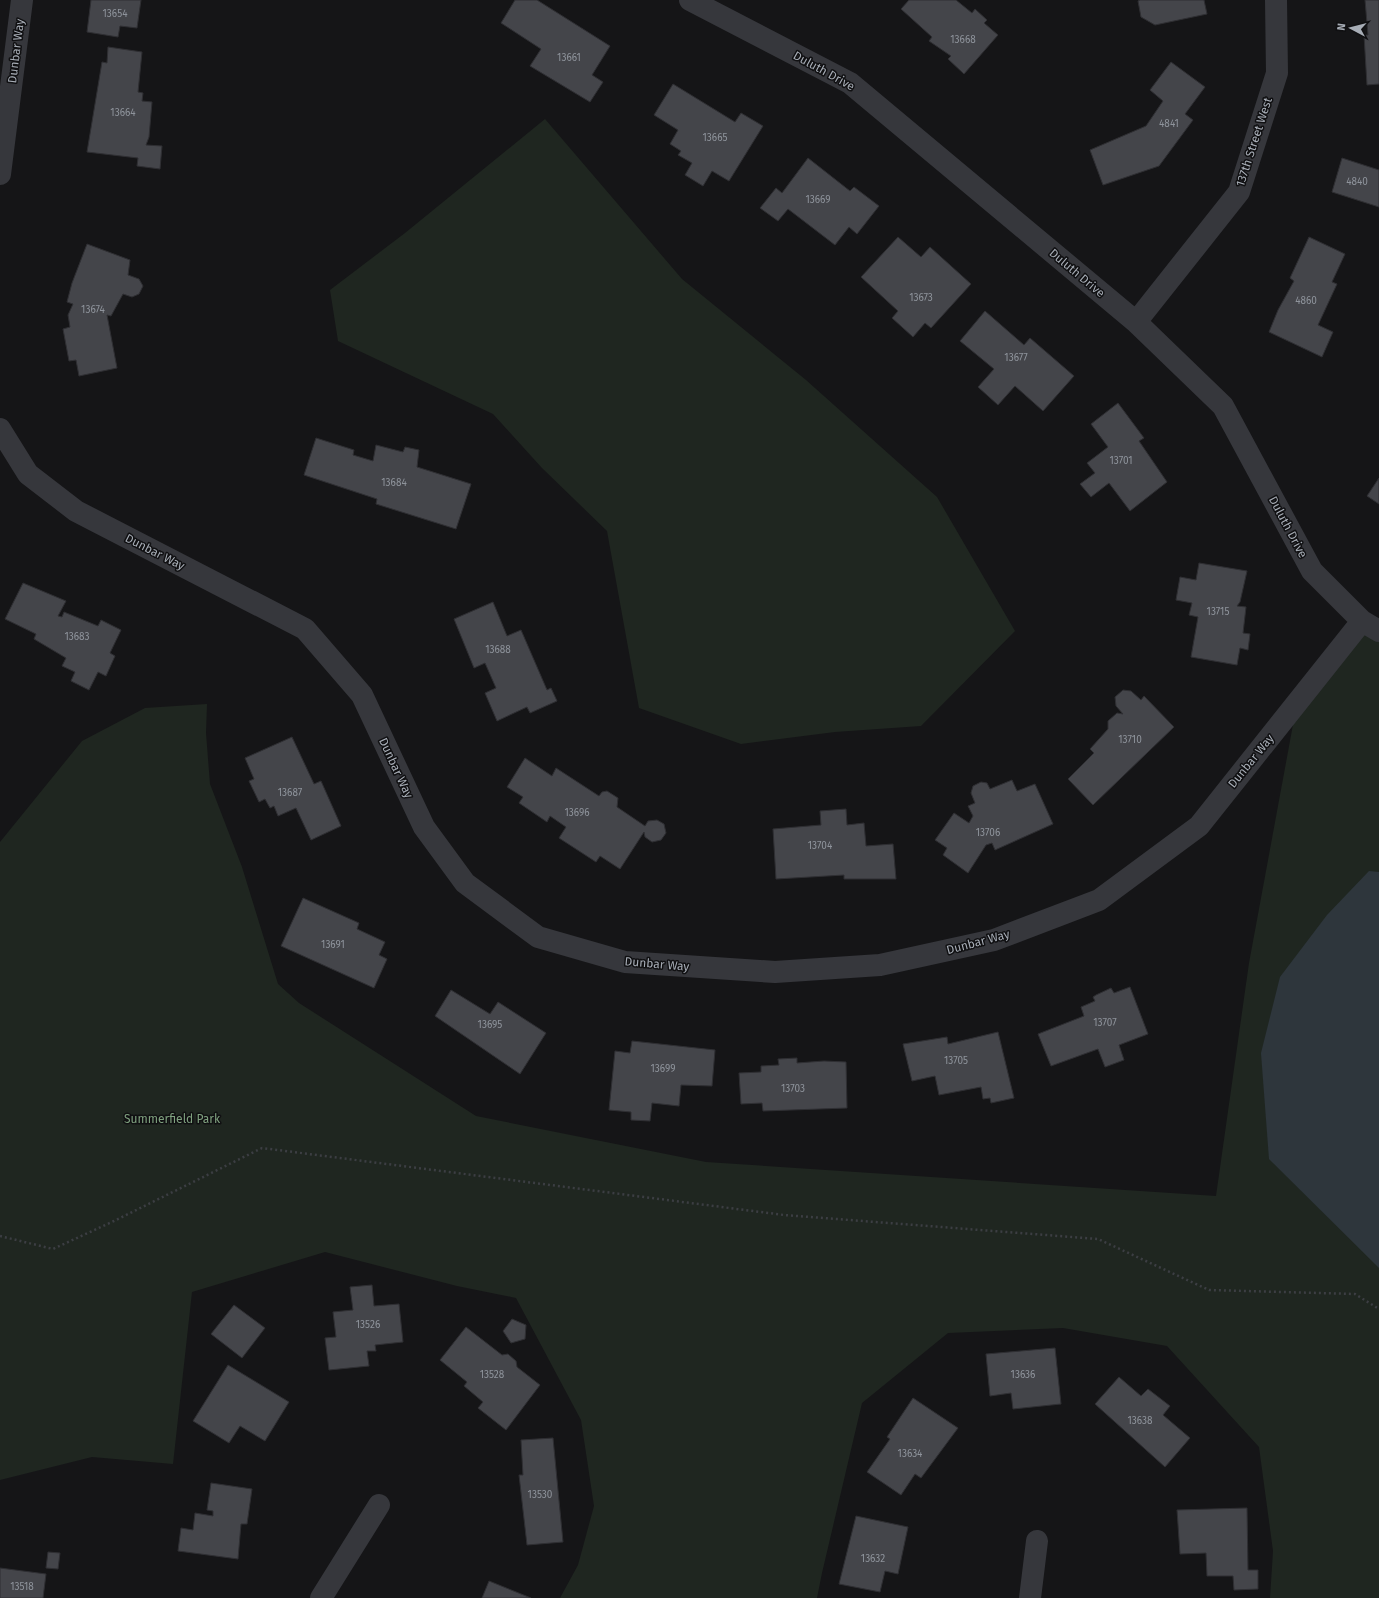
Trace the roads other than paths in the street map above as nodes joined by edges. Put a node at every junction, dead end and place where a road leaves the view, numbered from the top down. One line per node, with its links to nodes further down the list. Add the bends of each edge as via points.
1 (22, 0): 4 (street, Dunbar Way)
2 (690, 0): 5 (street, Duluth Drive, via 850,82)
3 (1276, 0): 5 (street, 137th Street West, via 1277,73 1239,192)
4 (0, 174)
5 (1136, 322): 7 (street, Duluth Drive, via 1223,406 1312,571)
6 (0, 429): 7 (street, Dunbar Way, via 28,474 76,511 305,629 362,695 424,827 465,883 538,937 625,962 775,972 880,965 994,940 1099,900 1199,826)
7 (1370, 626)
8 (379, 1504): 10 (street)
9 (1037, 1541): 11 (street)
10 (321, 1598)
11 (1030, 1598)

